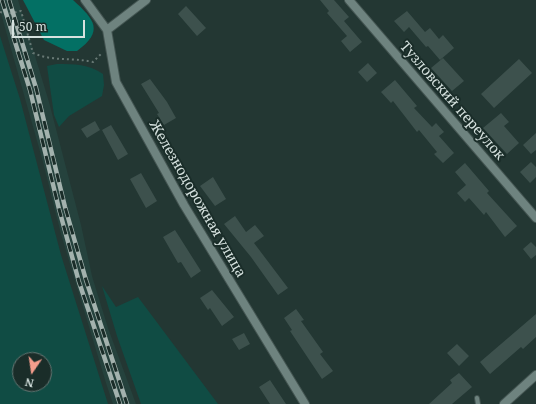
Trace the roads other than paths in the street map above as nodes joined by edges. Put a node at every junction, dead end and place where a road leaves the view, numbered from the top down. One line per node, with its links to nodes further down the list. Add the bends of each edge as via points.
1 (85, 0): 4 (street)
2 (146, 0): 4 (street)
3 (349, 0): 5 (street, Тузловский переулок)
4 (108, 30): 8 (street, Железнодорожная улица, via 116,82 184,205)
5 (536, 218)
6 (536, 375): 10 (street)
7 (477, 398): 9 (lane)
8 (305, 404)
9 (478, 404)
10 (504, 404)

